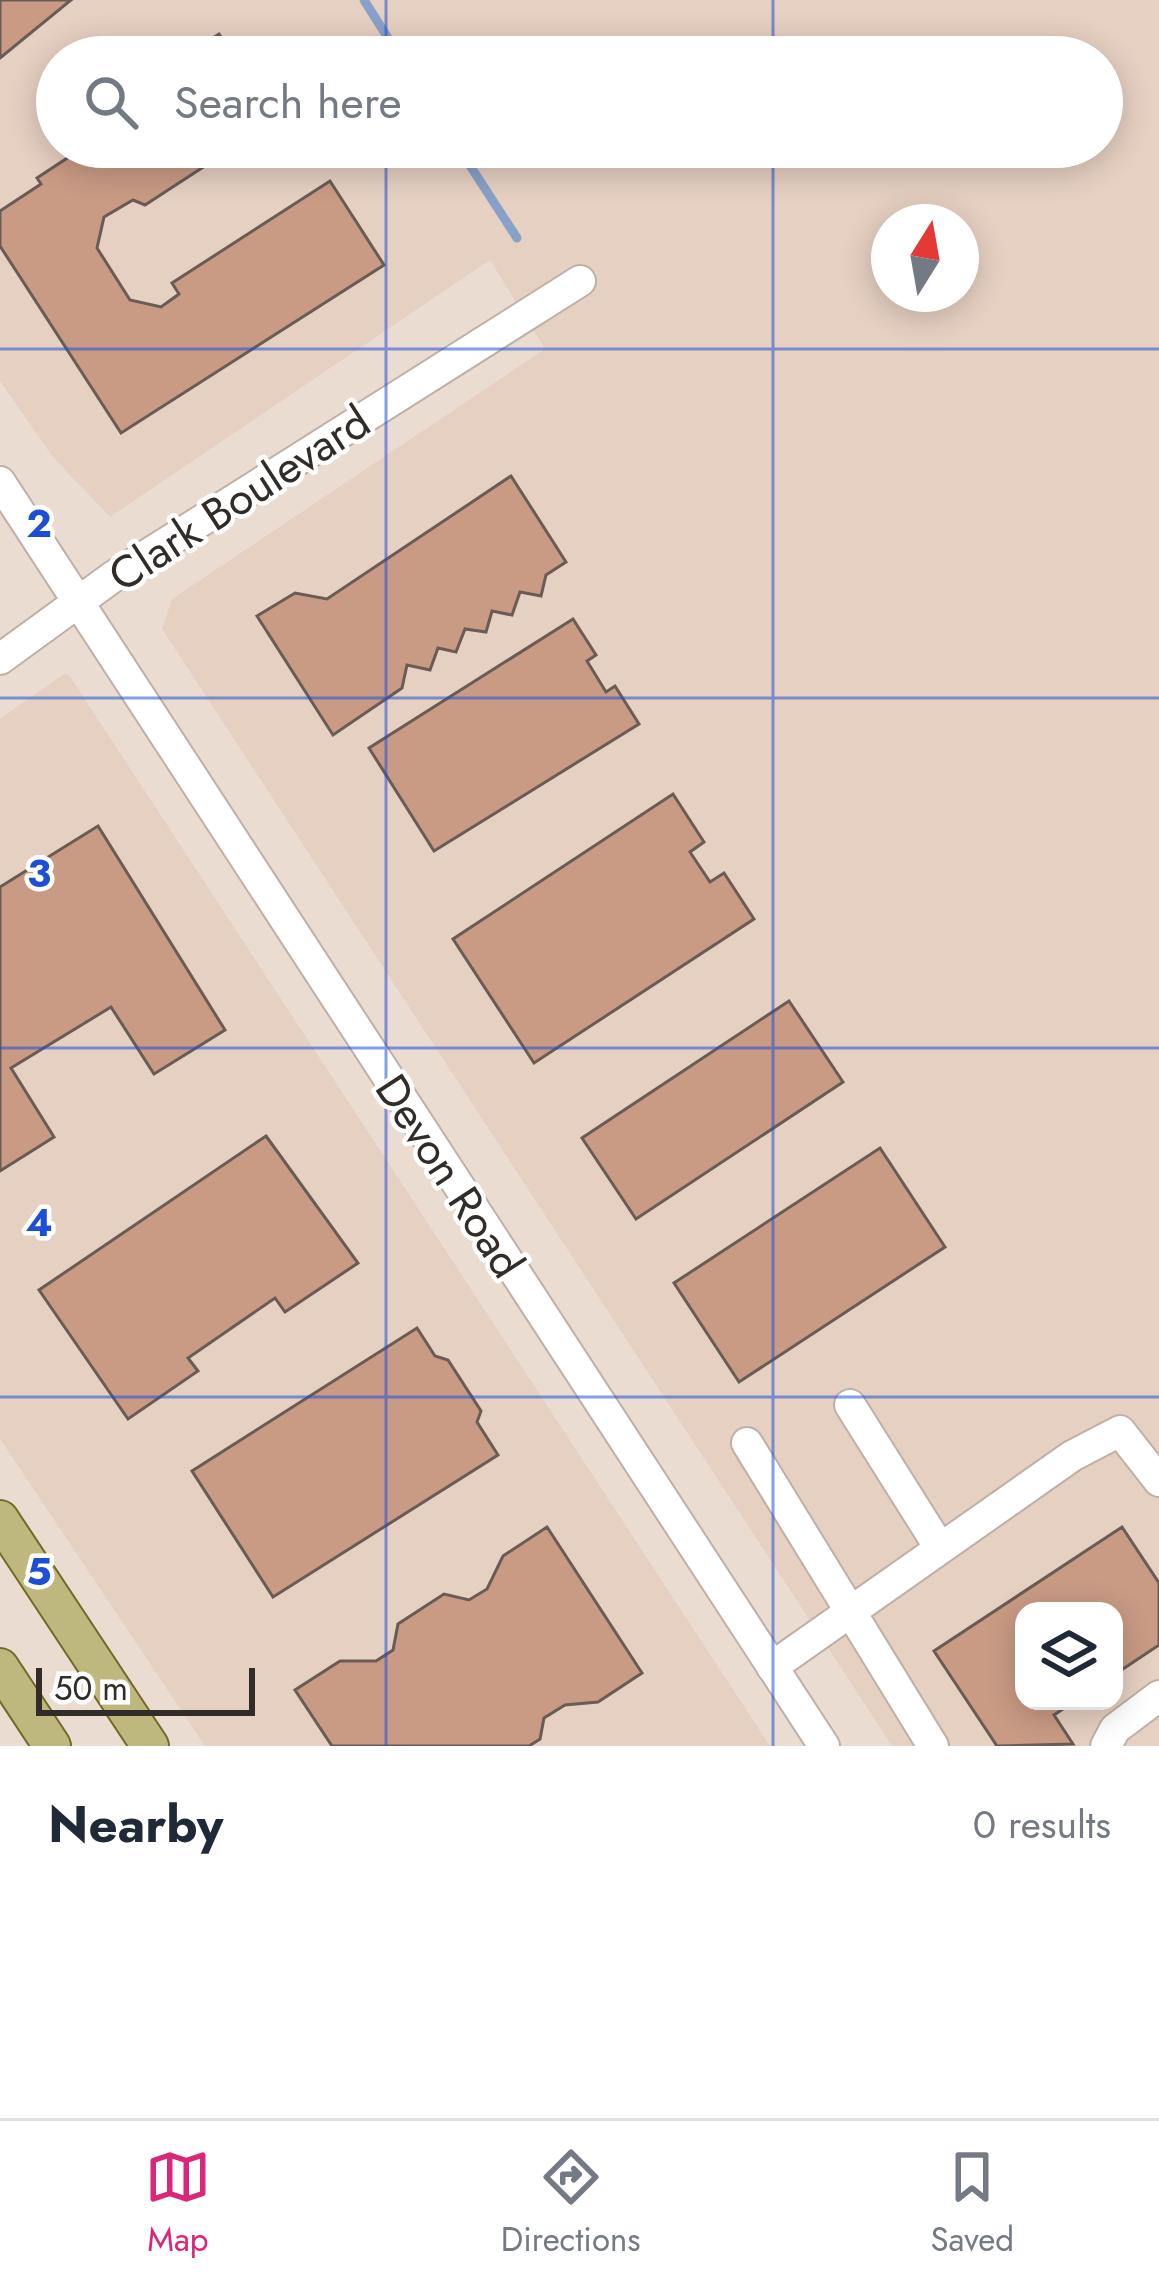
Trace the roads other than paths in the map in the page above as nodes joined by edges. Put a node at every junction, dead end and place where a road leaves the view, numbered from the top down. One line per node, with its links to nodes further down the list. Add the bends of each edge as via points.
1 (580, 281): 3 (street, Clark Boulevard)
2 (0, 482): 3 (street, Devon Road)
3 (80, 604): 4 (street, Clark Boulevard); 12 (street, Devon Road)
4 (0, 659)
5 (850, 1405): 9 (street)
6 (746, 1443): 10 (street)
7 (1159, 1481): 9 (street, via 1120,1431)
8 (0, 1519): 15 (main road)
9 (940, 1548): 10 (street)
10 (849, 1612): 12 (street); 17 (street)
11 (0, 1667): 14 (main road)
12 (772, 1667): 16 (street, Devon Road)
13 (1159, 1696): 18 (street, via 1115,1729)
14 (52, 1746)
15 (150, 1746)
16 (824, 1746)
17 (933, 1746)
18 (1106, 1746)

